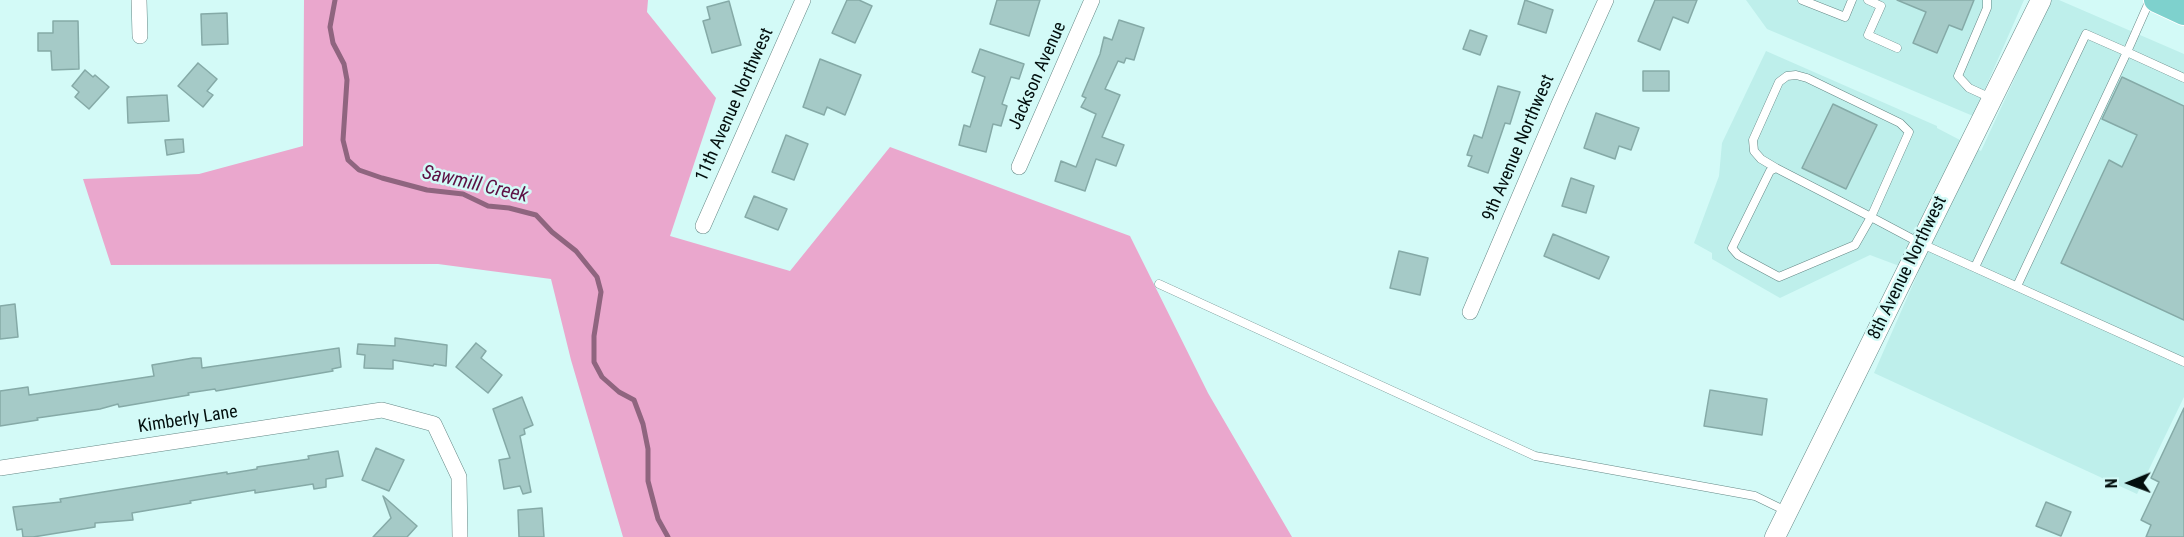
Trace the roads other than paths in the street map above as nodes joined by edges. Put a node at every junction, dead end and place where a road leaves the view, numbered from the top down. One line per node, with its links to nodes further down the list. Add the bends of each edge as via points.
1 (139, 0): 13 (street)
2 (803, 0): 21 (street, 11th Avenue Northwest)
3 (1092, 0): 18 (street, Jackson Avenue)
4 (1606, 0): 26 (street, 9th Avenue Northwest)
5 (1802, 0): 6 (lane, via 1845,17)
6 (1852, 0)
7 (1868, 0): 14 (lane, via 1881,6 1868,35)
8 (1987, 0): 17 (lane, via 1958,76 1969,88)
9 (2041, 0): 17 (street, 8th Avenue Northwest)
10 (2151, 0): 15 (lane)
11 (2156, 0): 12 (main road)
12 (2184, 13)
13 (140, 36)
14 (1897, 48)
15 (2127, 52): 16 (lane); 23 (lane, via 2086,34); 25 (lane)
16 (2184, 78)
17 (1992, 99): 22 (street, 8th Avenue Northwest)
18 (1019, 167)
19 (1776, 168): 20 (lane); 20 (lane, via 1770,171 1732,248 1779,277 1855,245); 20 (lane, via 1754,151 1753,140 1779,82 1787,76 1807,78 1900,123 1909,132)
20 (1871, 217): 22 (lane)
21 (703, 226)
22 (1920, 243): 23 (lane); 29 (street, 8th Avenue Northwest)
23 (1975, 267): 25 (lane)
24 (1159, 284): 29 (lane, via 1535,456 1755,496)
25 (2017, 286): 27 (lane)
26 (1470, 312)
27 (2184, 362)
28 (0, 468): 30 (street, Kimberly Lane, via 382,410 434,424 459,477)
29 (1788, 512): 31 (street, 8th Avenue Northwest)
30 (460, 537)
31 (1775, 537)

